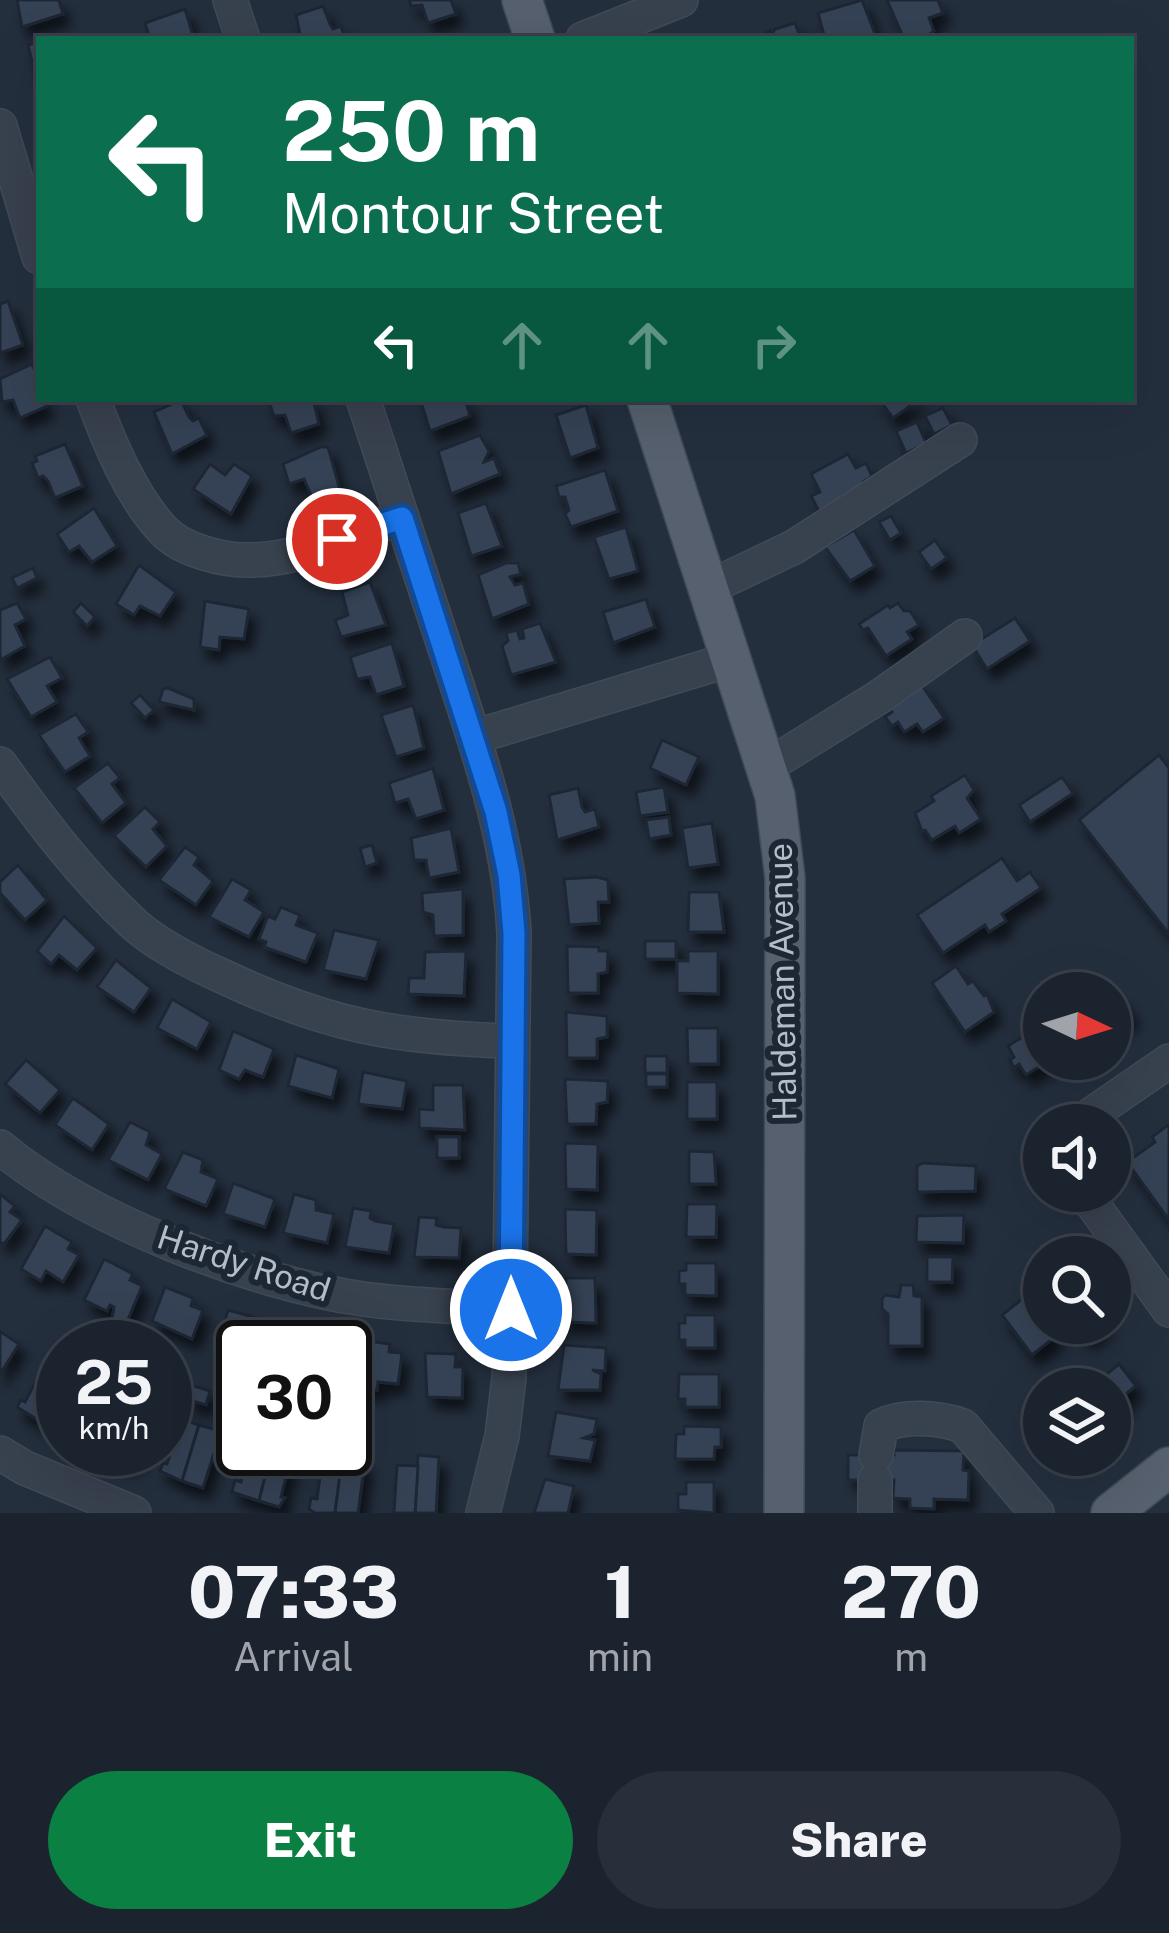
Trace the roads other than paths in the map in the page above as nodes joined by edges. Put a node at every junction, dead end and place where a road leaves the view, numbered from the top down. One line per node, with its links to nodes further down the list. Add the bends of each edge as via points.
1 (230, 0): 4 (street)
2 (522, 0): 5 (main road)
3 (682, 0): 6 (street)
4 (242, 36)
5 (534, 36)
6 (591, 36)
7 (0, 125): 8 (street)
8 (36, 247)
9 (94, 402): 13 (street, via 165,533 201,552 248,561 293,554)
10 (364, 402): 13 (street)
11 (648, 402): 14 (main road, Haldeman Avenue)
12 (960, 440): 14 (street, via 794,547)
13 (402, 518): 17 (street)
14 (706, 589): 16 (main road, Haldeman Avenue)
15 (965, 636): 19 (street)
16 (729, 660): 17 (street); 19 (main road, Haldeman Avenue)
17 (474, 737): 20 (street, via 509,875)
18 (0, 764): 20 (street, via 55,841 138,928 202,967 367,1030)
19 (766, 767): 33 (main road, Haldeman Avenue, via 785,878)
20 (514, 1041): 25 (street)
21 (1169, 1061): 22 (street)
22 (1107, 1104)
23 (0, 1147): 25 (street, Hardy Road, via 38,1179 190,1252 362,1299)
24 (1098, 1212): 26 (street)
25 (511, 1310): 32 (street, via 502,1436)
26 (1169, 1310)
27 (0, 1454): 31 (street)
28 (1169, 1467): 34 (main road)
29 (875, 1483): 30 (street, via 881,1426 946,1420 963,1426)
30 (1028, 1510)
31 (134, 1513)
32 (483, 1513)
33 (784, 1513)
34 (1111, 1513)

